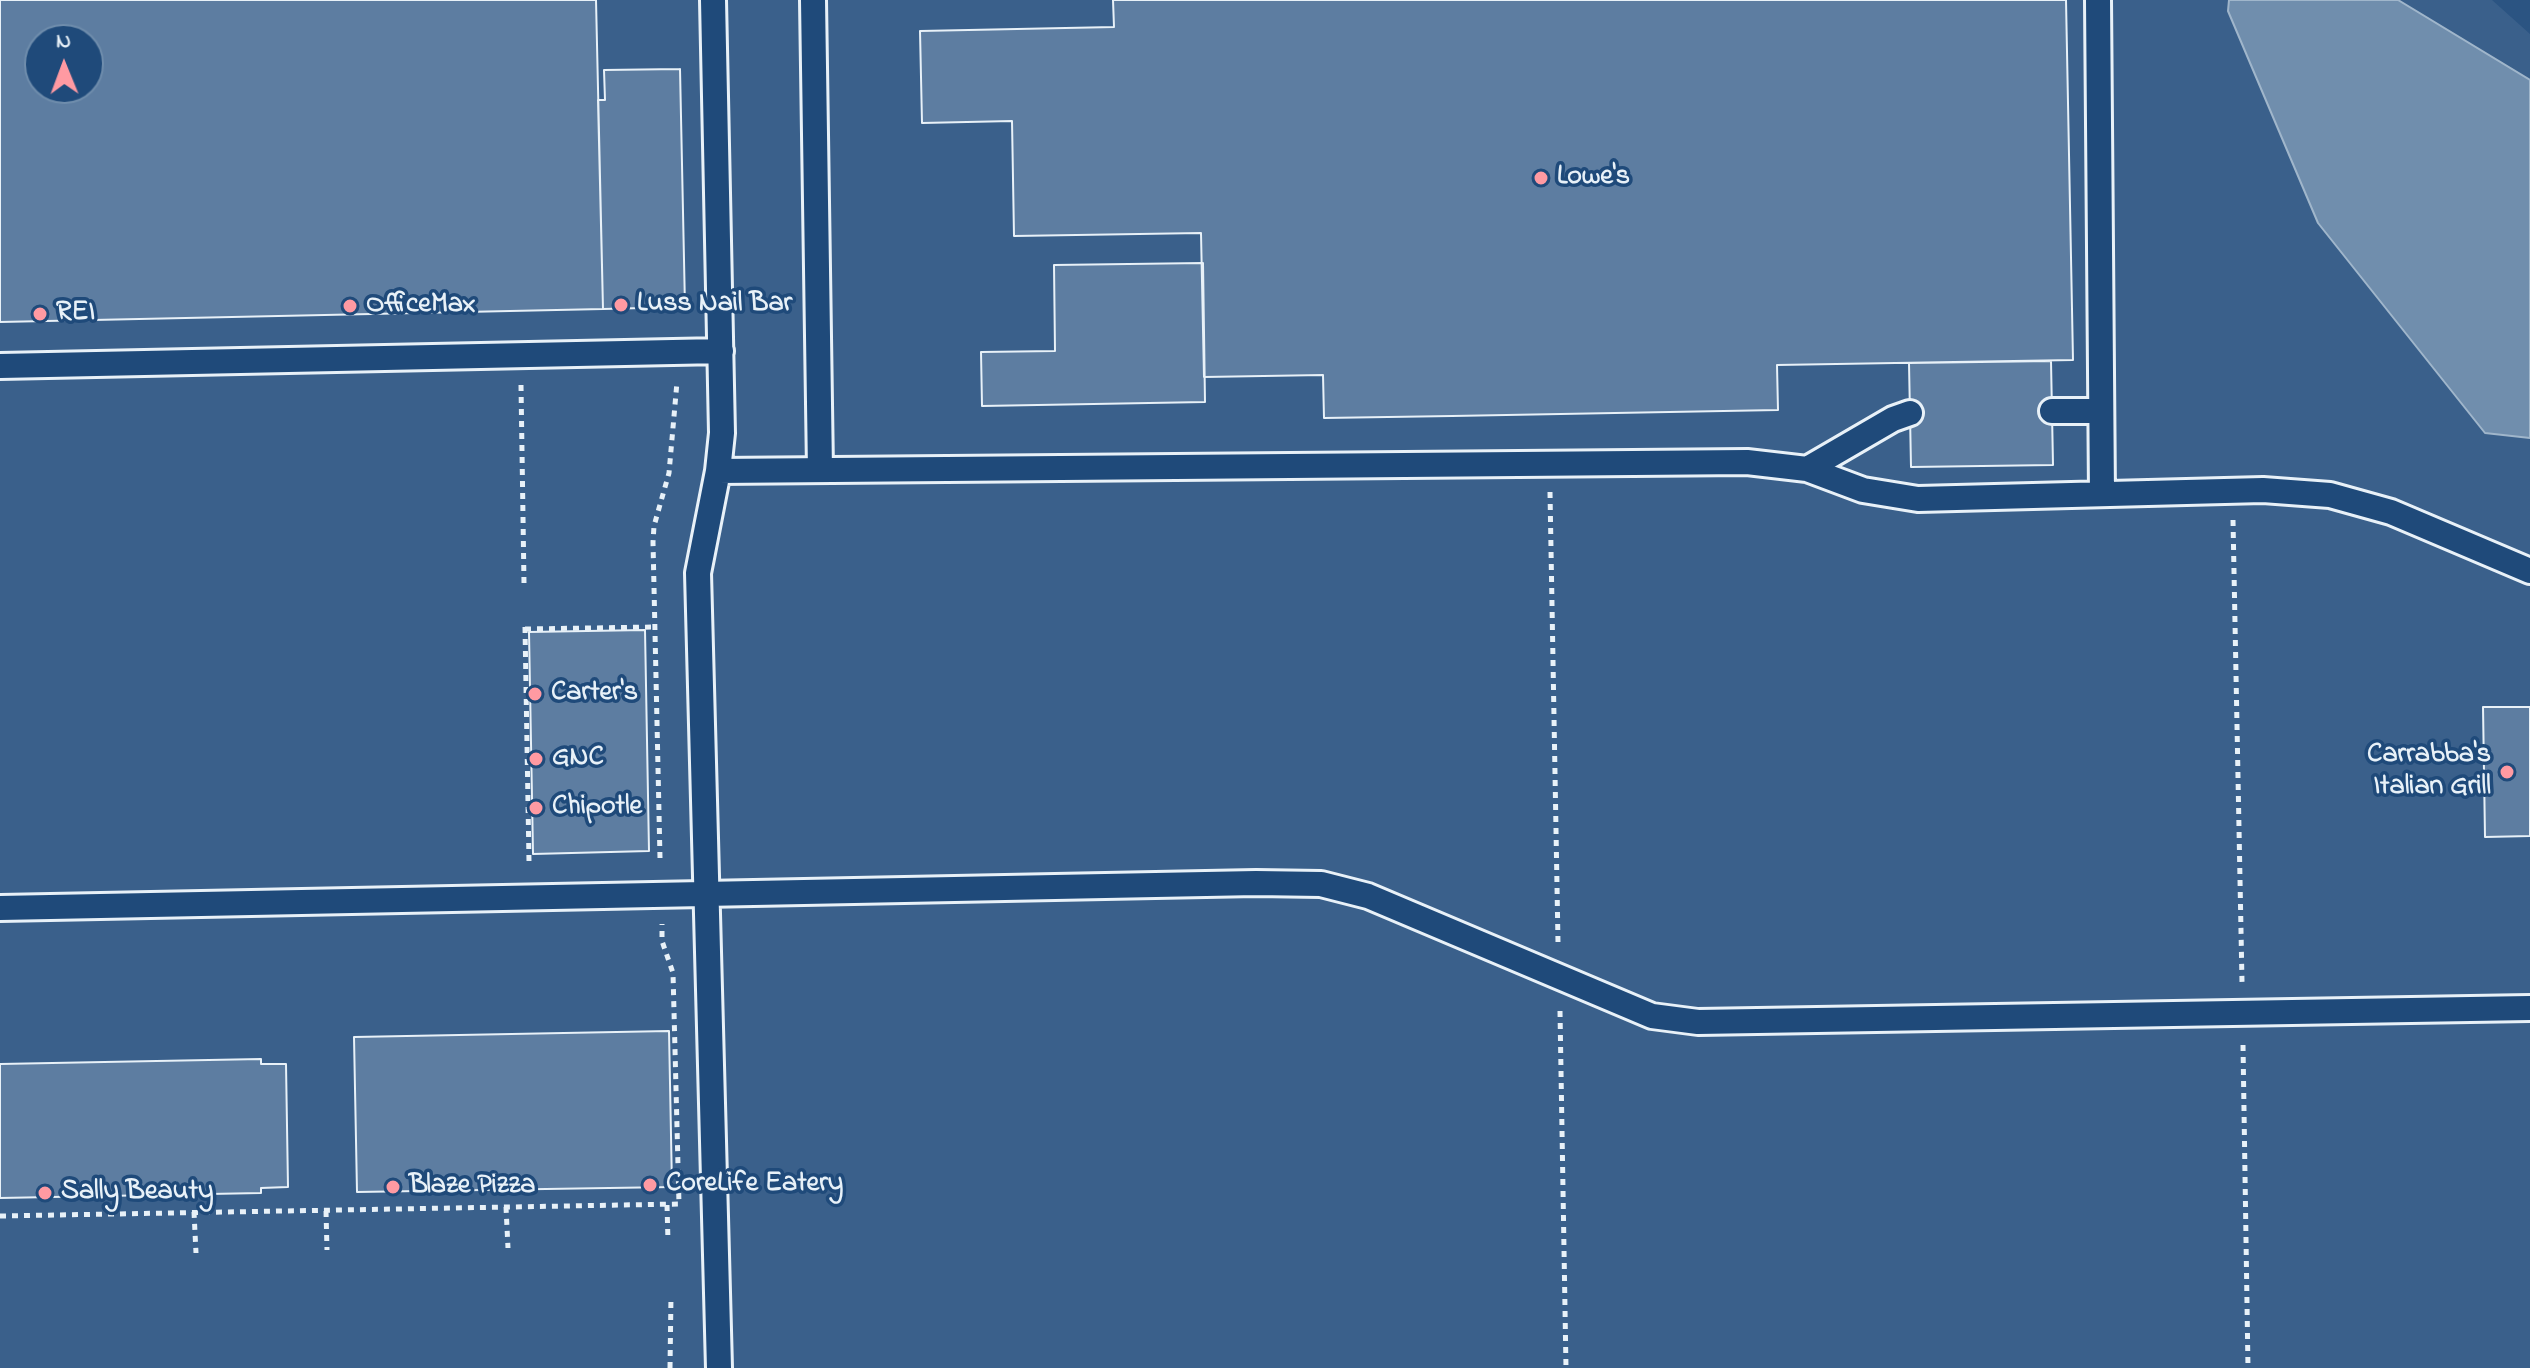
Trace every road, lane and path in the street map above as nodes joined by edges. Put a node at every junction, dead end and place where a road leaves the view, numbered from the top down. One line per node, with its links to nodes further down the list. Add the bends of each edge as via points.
1 (713, 0): 4 (lane)
2 (813, 0): 12 (lane)
3 (2098, 0): 9 (lane)
4 (721, 351): 5 (lane); 13 (lane)
5 (0, 366)
6 (521, 376): 18 (path)
7 (677, 381): 19 (path, via 669,473 653,542)
8 (2052, 411): 9 (lane)
9 (2101, 411): 15 (lane)
10 (1910, 413): 11 (lane)
11 (1807, 469): 12 (lane, via 1747,462); 15 (lane, via 1863,490 1918,499)
12 (820, 470): 13 (lane)
13 (718, 471): 22 (lane, via 698,573)
14 (1550, 491): 25 (path)
15 (2102, 494): 17 (lane, via 2263,490 2330,495 2391,512)
16 (2233, 515): 26 (path)
17 (2530, 571)
18 (524, 583)
19 (654, 627): 20 (path); 21 (path, via 525,628)
20 (660, 858)
21 (529, 861)
22 (706, 895): 23 (lane); 28 (lane, via 1321,884 1368,896 1652,1016 1698,1022); 41 (lane)
23 (0, 908)
24 (662, 923): 30 (path, via 673,973 679,1204)
25 (1558, 952)
26 (2242, 991)
27 (1560, 1002): 42 (path)
28 (2530, 1008)
29 (2243, 1038): 43 (path)
30 (667, 1205): 31 (path); 35 (path)
31 (506, 1207): 32 (path); 36 (path)
32 (326, 1211): 33 (path); 37 (path)
33 (194, 1212): 34 (path); 38 (path)
34 (0, 1216)
35 (668, 1241)
36 (508, 1248)
37 (327, 1250)
38 (196, 1253)
39 (671, 1296): 40 (path)
40 (670, 1368)
41 (719, 1368)
42 (1566, 1368)
43 (2248, 1368)

